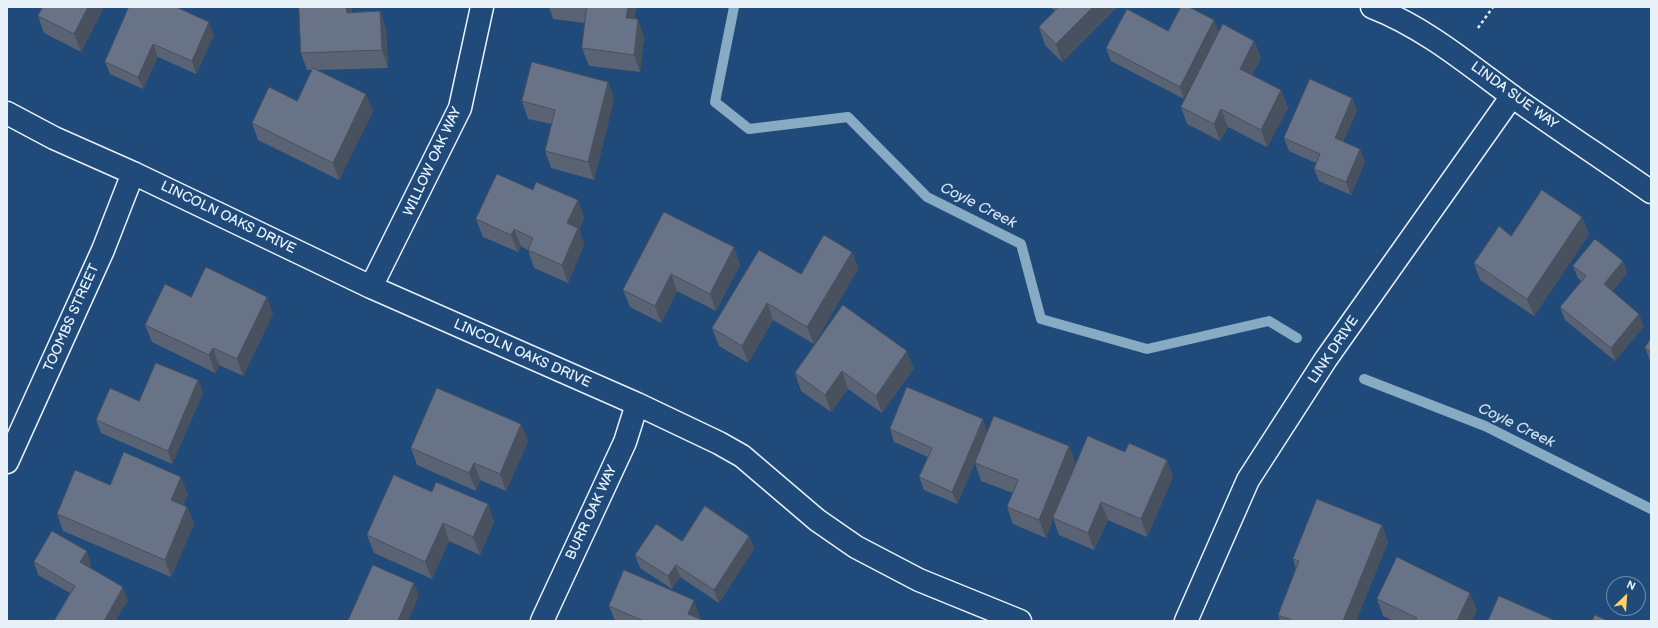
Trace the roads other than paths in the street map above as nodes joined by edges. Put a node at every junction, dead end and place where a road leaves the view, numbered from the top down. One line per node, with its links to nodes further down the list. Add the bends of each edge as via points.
1 (482, 7): 7 (street, WILLOW OAK WAY, via 460,108)
2 (1372, 7): 3 (street, LINDA SUE WAY, via 1394,15 1458,55)
3 (1512, 96): 6 (street, LINDA SUE WAY); 12 (street, LINK DRIVE, via 1326,359 1248,480)
4 (7, 113): 5 (street, LINCOLN OAKS DRIVE, via 54,138)
5 (133, 173): 7 (street, LINCOLN OAKS DRIVE); 9 (street, TOOMBS STREET, via 103,250)
6 (1651, 192)
7 (371, 287): 8 (street, LINCOLN OAKS DRIVE)
8 (637, 404): 10 (street, BURR OAK WAY, via 624,442); 11 (street, LINCOLN OAKS DRIVE, via 742,456 817,520 856,547 919,580)
9 (7, 462)
10 (542, 621)
11 (1020, 621)
12 (1186, 621)

